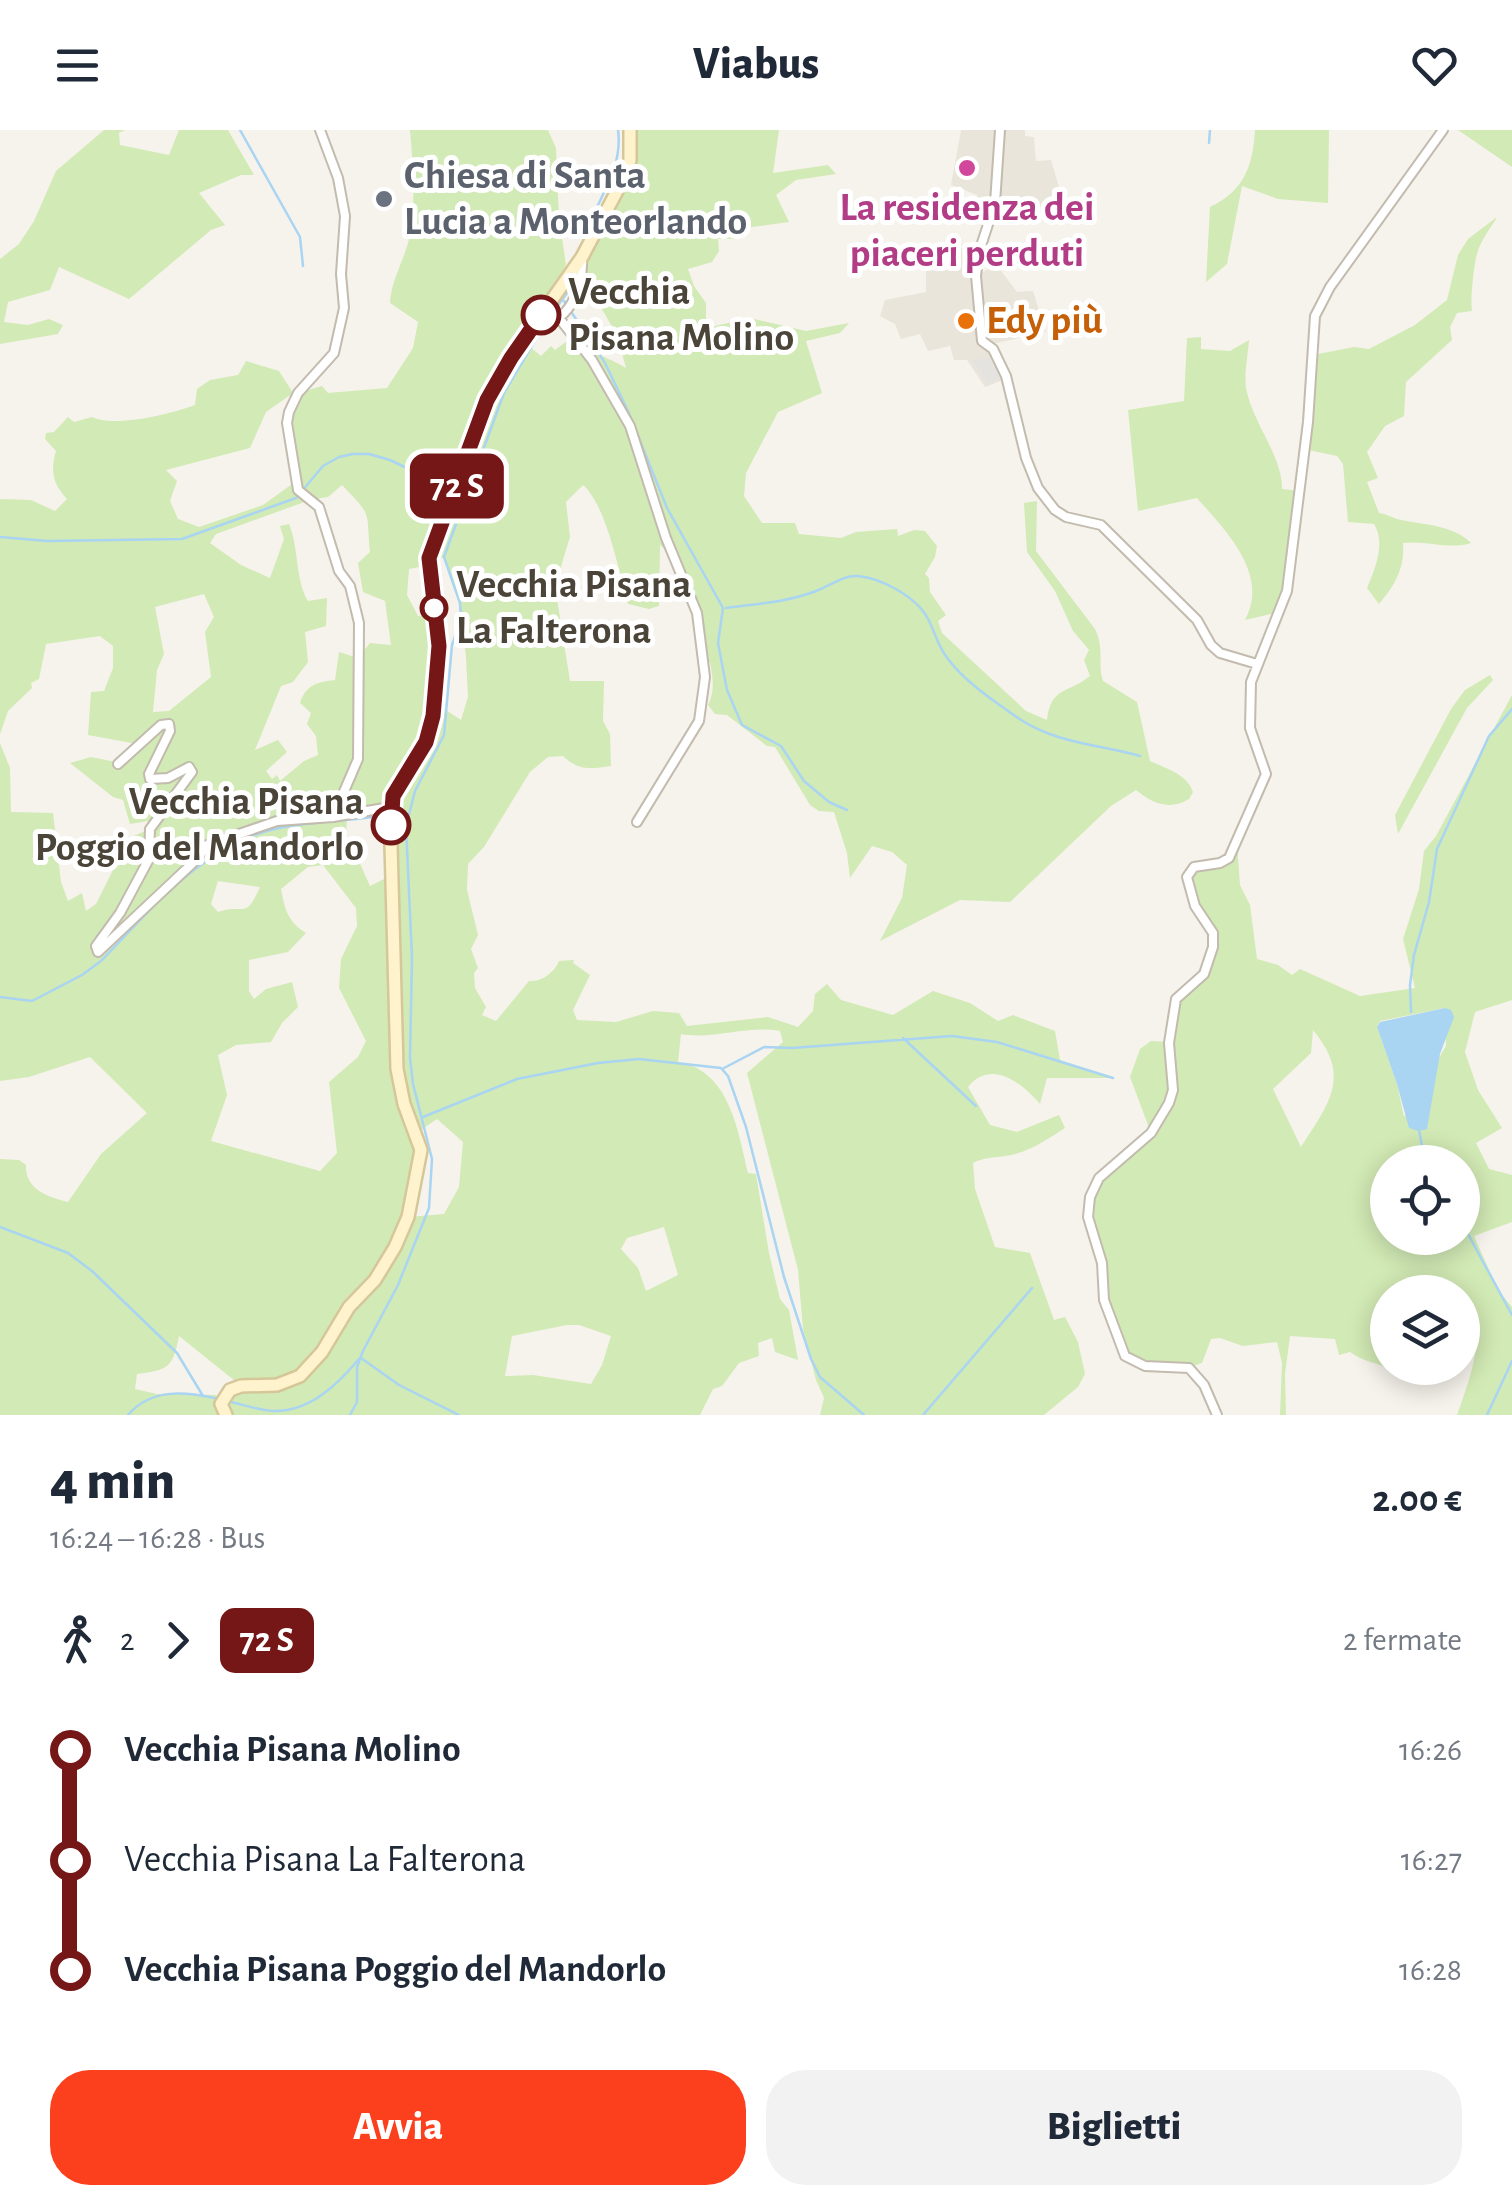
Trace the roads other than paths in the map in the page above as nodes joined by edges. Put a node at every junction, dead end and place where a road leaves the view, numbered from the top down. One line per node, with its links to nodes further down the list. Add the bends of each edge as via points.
1 (320, 130): 11 (street, via 344,216 344,308 334,353 298,393 288,423 300,493 319,508 359,622 358,759)
2 (630, 130): 5 (main road, via 626,174)
3 (1000, 130): 8 (street, via 995,203 978,252 982,341 1006,376 1038,488 1066,517 1100,525 1197,620 1220,654)
4 (1443, 130): 8 (street, via 1315,316 1286,591)
5 (582, 257): 6 (street, via 578,292); 7 (main road)
6 (559, 318): 7 (street); 12 (street, via 630,426 697,612 705,677 699,721)
7 (535, 324): 10 (main road, via 487,400 429,558 439,646 433,716)
8 (1257, 664): 14 (street, via 1249,718 1265,781 1229,858 1188,872 1188,888 1213,933 1213,947 1204,974 1176,999 1169,1042 1173,1090 1151,1133 1099,1178 1088,1216 1102,1262 1104,1300 1125,1356 1146,1366 1189,1368)
9 (118, 764): 11 (street, via 169,724 150,779 189,767 192,772 150,829 149,859 98,952 207,845 277,821)
10 (390, 806): 11 (street); 13 (main road, via 397,1069 420,1150 408,1217 387,1262 312,1365 289,1382 230,1390 221,1404)
11 (333, 818)
12 (637, 822)
13 (226, 1415)
14 (1216, 1415)

